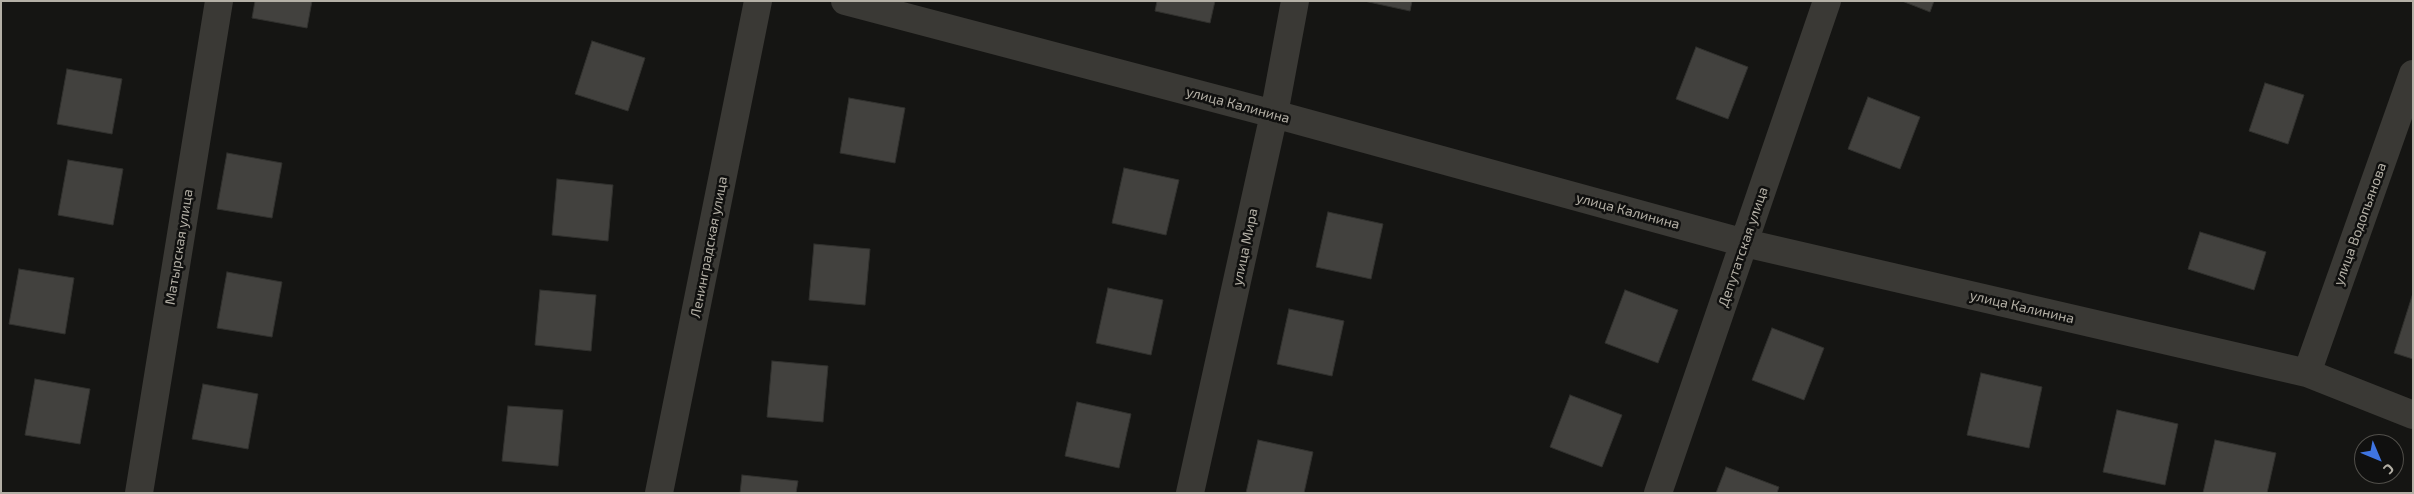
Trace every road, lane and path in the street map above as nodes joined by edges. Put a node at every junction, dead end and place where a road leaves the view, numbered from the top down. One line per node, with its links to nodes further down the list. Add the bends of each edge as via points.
1 (219, 1): 11 (street, Матырская улица)
2 (758, 1): 12 (street, Ленинградская улица)
3 (845, 1): 7 (street, улица Калинина)
4 (1295, 1): 7 (street, улица Мира)
5 (1827, 1): 8 (street, Депутатская улица)
6 (2413, 74): 9 (street, улица Водопьянова)
7 (1274, 114): 8 (street, улица Калинина); 13 (street, улица Мира)
8 (1745, 243): 9 (street, улица Калинина); 14 (street, Депутатская улица)
9 (2307, 373): 10 (street, улица Калинина)
10 (2413, 415)
11 (139, 493)
12 (660, 493)
13 (1190, 493)
14 (1658, 493)

